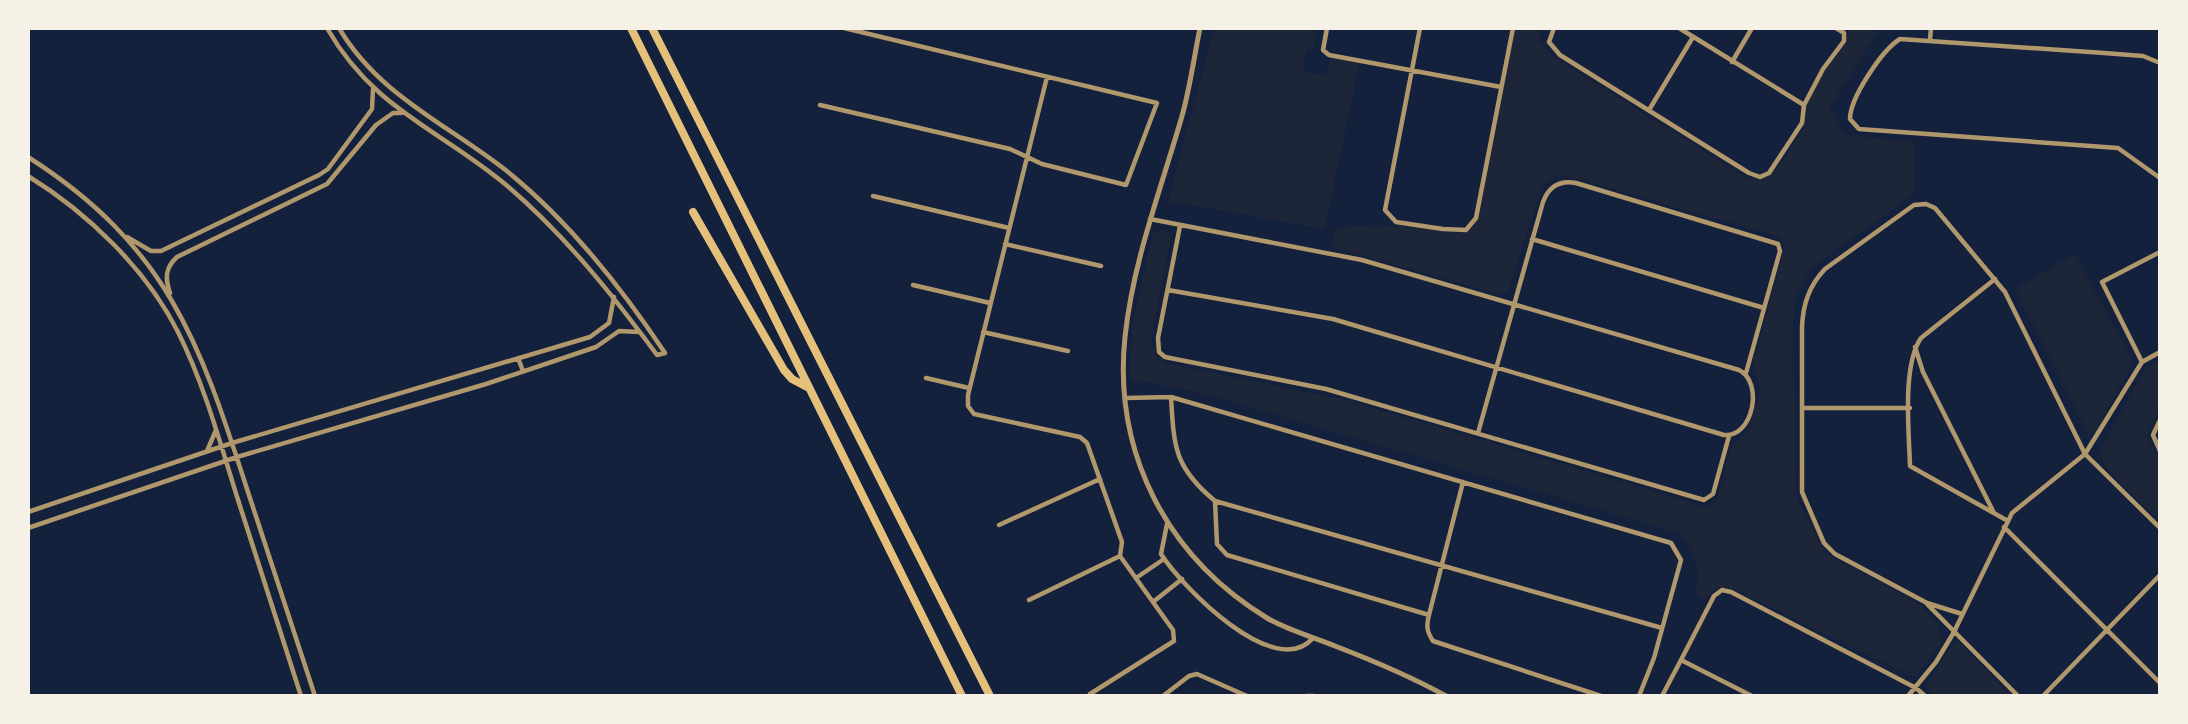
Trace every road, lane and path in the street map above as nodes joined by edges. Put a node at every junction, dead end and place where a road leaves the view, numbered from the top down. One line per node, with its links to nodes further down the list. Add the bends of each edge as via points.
1 (327, 28): 23 (street)
2 (340, 28): 51 (street, via 364,63 396,95 508,173 566,228 625,293 665,353 657,355)
3 (632, 28): 61 (highway)
4 (652, 28): 111 (highway)
5 (844, 28): 21 (street)
6 (1200, 28): 34 (street, via 1183,113)
7 (1327, 28): 20 (street, via 1326,54)
8 (1420, 28): 20 (street)
9 (1513, 28): 22 (street)
10 (1554, 28): 26 (street, via 1549,41 1553,49)
11 (1679, 28): 16 (street)
12 (1752, 28): 18 (street)
13 (1836, 28): 15 (street)
14 (1931, 28): 17 (street)
15 (1845, 30): 25 (street, via 1844,41)
16 (1693, 37): 18 (street); 26 (street)
17 (1930, 40): 19 (street, via 2143,56); 31 (street, via 1900,39 1889,45 1850,109 1850,120 1859,129 2118,148)
18 (1732, 62): 25 (street)
19 (2160, 63)
20 (1412, 70): 22 (street); 22 (street, via 1385,210 1396,222 1459,230 1473,224)
21 (1047, 77): 28 (street); 28 (street, via 1157,103 1126,185)
22 (1501, 87)
23 (373, 89): 27 (street); 37 (street, via 372,109 319,175 162,251 150,251)
24 (820, 105): 28 (street, via 1010,149)
25 (1804, 105): 26 (street, via 1802,123 1769,173 1760,177)
26 (1649, 110)
27 (402, 113): 45 (street, via 383,119 327,184 177,257 165,277); 46 (street, via 503,183 558,234)
28 (1027, 157): 36 (street)
29 (28, 158): 37 (street, via 78,192)
30 (28, 176): 68 (street, via 85,217 158,300 177,330)
31 (2160, 178)
32 (873, 196): 36 (street)
33 (694, 212): 61 (highway, via 784,370)
34 (1150, 219): 35 (street); 64 (street, via 1129,309 1123,362)
35 (1180, 226): 44 (street); 48 (street, via 1335,254)
36 (1009, 228): 39 (street)
37 (120, 232): 45 (street)
38 (1532, 239): 48 (street); 49 (street); 49 (street, via 1545,195 1555,185 1569,181 1778,244)
39 (1005, 244): 41 (street); 47 (street)
40 (2160, 252): 56 (street, via 2105,278 2102,288)
41 (1101, 266)
42 (1995, 279): 52 (street); 65 (street, via 1935,208 1914,205 1815,280 1802,315); 75 (street, via 2006,292)
43 (913, 285): 47 (street)
44 (1168, 290): 57 (street, via 1333,319); 69 (street, via 1158,338 1164,357 1318,386)
45 (172, 297): 71 (street, via 198,347)
46 (614, 297): 51 (street); 55 (street, via 614,313 601,331)
47 (990, 303): 50 (street)
48 (1513, 303): 57 (street); 59 (street)
49 (1763, 308): 59 (street)
50 (984, 331): 53 (street); 62 (street)
51 (640, 332): 58 (street, via 620,331 596,347)
52 (1914, 347): 66 (street); 82 (street)
53 (1068, 351)
54 (2160, 352): 56 (street)
55 (518, 359): 58 (street); 71 (street)
56 (2142, 362): 75 (street)
57 (1496, 366): 69 (street); 70 (street)
58 (523, 371): 76 (street)
59 (1746, 373): 70 (street, via 1754,386 1751,402 1742,429)
60 (926, 378): 62 (street)
61 (809, 388): 110 (highway)
62 (969, 388): 78 (street, via 968,406 974,414 1080,436)
63 (1171, 397): 64 (street); 79 (street); 80 (street, via 1177,450 1190,480)
64 (1125, 398): 84 (street, via 1138,466)
65 (1802, 408): 66 (street); 97 (street, via 1802,492 1824,543 1835,554)
66 (1910, 408): 82 (street, via 1910,466)
67 (2160, 420): 73 (street, via 2153,435)
68 (216, 430): 72 (street); 74 (street)
69 (1478, 433): 70 (street, via 1704,500 1713,494)
70 (1729, 436)
71 (232, 443): 72 (street); 76 (street)
72 (222, 446): 74 (street); 77 (street)
73 (2160, 451)
74 (206, 452): 81 (street)
75 (2085, 454): 83 (street, via 2020,505); 88 (street)
76 (237, 457): 77 (street); 109 (street)
77 (226, 462): 87 (street); 108 (street)
78 (1100, 479): 85 (street); 89 (street, via 1122,542)
79 (1463, 482): 91 (street); 100 (street, via 1671,543 1681,560)
80 (1214, 501): 91 (street); 99 (street, via 1217,544 1227,555)
81 (28, 512)
82 (1995, 514): 83 (street)
83 (2008, 521): 86 (street)
84 (1167, 524): 90 (street, via 1160,548); 103 (street, via 1200,566 1237,598 1269,619)
85 (999, 525)
86 (2004, 527): 98 (street); 101 (street)
87 (28, 528)
88 (2160, 528)
89 (1120, 556): 93 (street); 95 (street)
90 (1164, 559): 93 (street); 94 (street)
91 (1443, 563): 99 (street); 100 (street)
92 (2160, 575): 101 (street)
93 (1136, 578): 96 (street)
94 (1182, 579): 96 (street); 103 (street, via 1215,612 1274,648 1286,652 1300,649)
95 (1029, 600)
96 (1153, 602): 107 (street, via 1173,630 1174,641)
97 (1927, 603): 98 (street); 102 (street)
98 (1962, 614): 102 (street)
99 (1429, 615): 117 (street, via 1426,626 1433,641)
100 (1662, 628): 118 (street)
101 (2107, 630): 105 (street); 124 (street)
102 (1954, 632): 106 (street); 123 (street)
103 (1313, 638): 116 (street, via 1412,677)
104 (1681, 660): 106 (street, via 1714,596 1727,590); 119 (street); 120 (street)
105 (2160, 683)
106 (1916, 688): 121 (street); 122 (street)
107 (1090, 694)
108 (301, 696)
109 (315, 696)
110 (962, 696)
111 (990, 696)
112 (1164, 696): 113 (street, via 1197,674)
113 (1247, 696)
114 (1306, 696): 115 (street)
115 (1314, 696)
116 (1446, 696)
117 (1601, 696)
118 (1639, 696)
119 (1662, 696)
120 (1752, 696)
121 (1908, 696)
122 (1925, 696)
123 (2018, 696)
124 (2043, 696)

